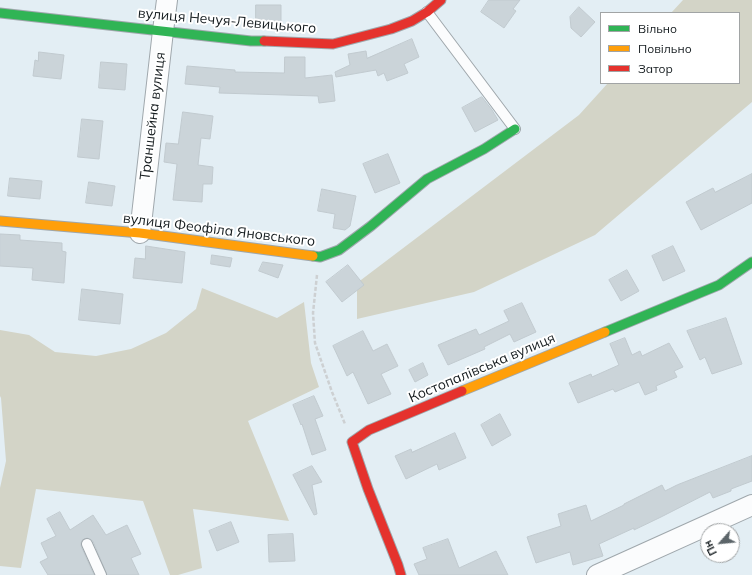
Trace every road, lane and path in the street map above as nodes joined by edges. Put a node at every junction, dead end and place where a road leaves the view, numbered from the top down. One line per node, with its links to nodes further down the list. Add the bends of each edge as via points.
1 (168, 0): 5 (street, Траншейна вулиця)
2 (441, 0): 3 (street, вулиця Нечуя-Левицького)
3 (427, 12): 5 (street, вулиця Нечуя-Левицького, via 391,30 333,44 251,41); 6 (lane)
4 (0, 13): 5 (street, вулиця Нечуя-Левицького)
5 (163, 31): 8 (street, Траншейна вулиця)
6 (515, 129): 8 (street, вулиця Феофіла Яновського, via 484,149 427,179 339,250 320,257)
7 (0, 221): 8 (street, вулиця Феофіла Яновського)
8 (140, 233)
9 (752, 262): 15 (street, Костопалівська вулиця, via 719,285 369,430 352,442)
10 (316, 279): 11 (path, via 313,313 315,343)
11 (338, 409)
12 (752, 504): 16 (street)
13 (88, 544): 14 (lane)
14 (101, 575)
15 (401, 575)
16 (597, 575)

